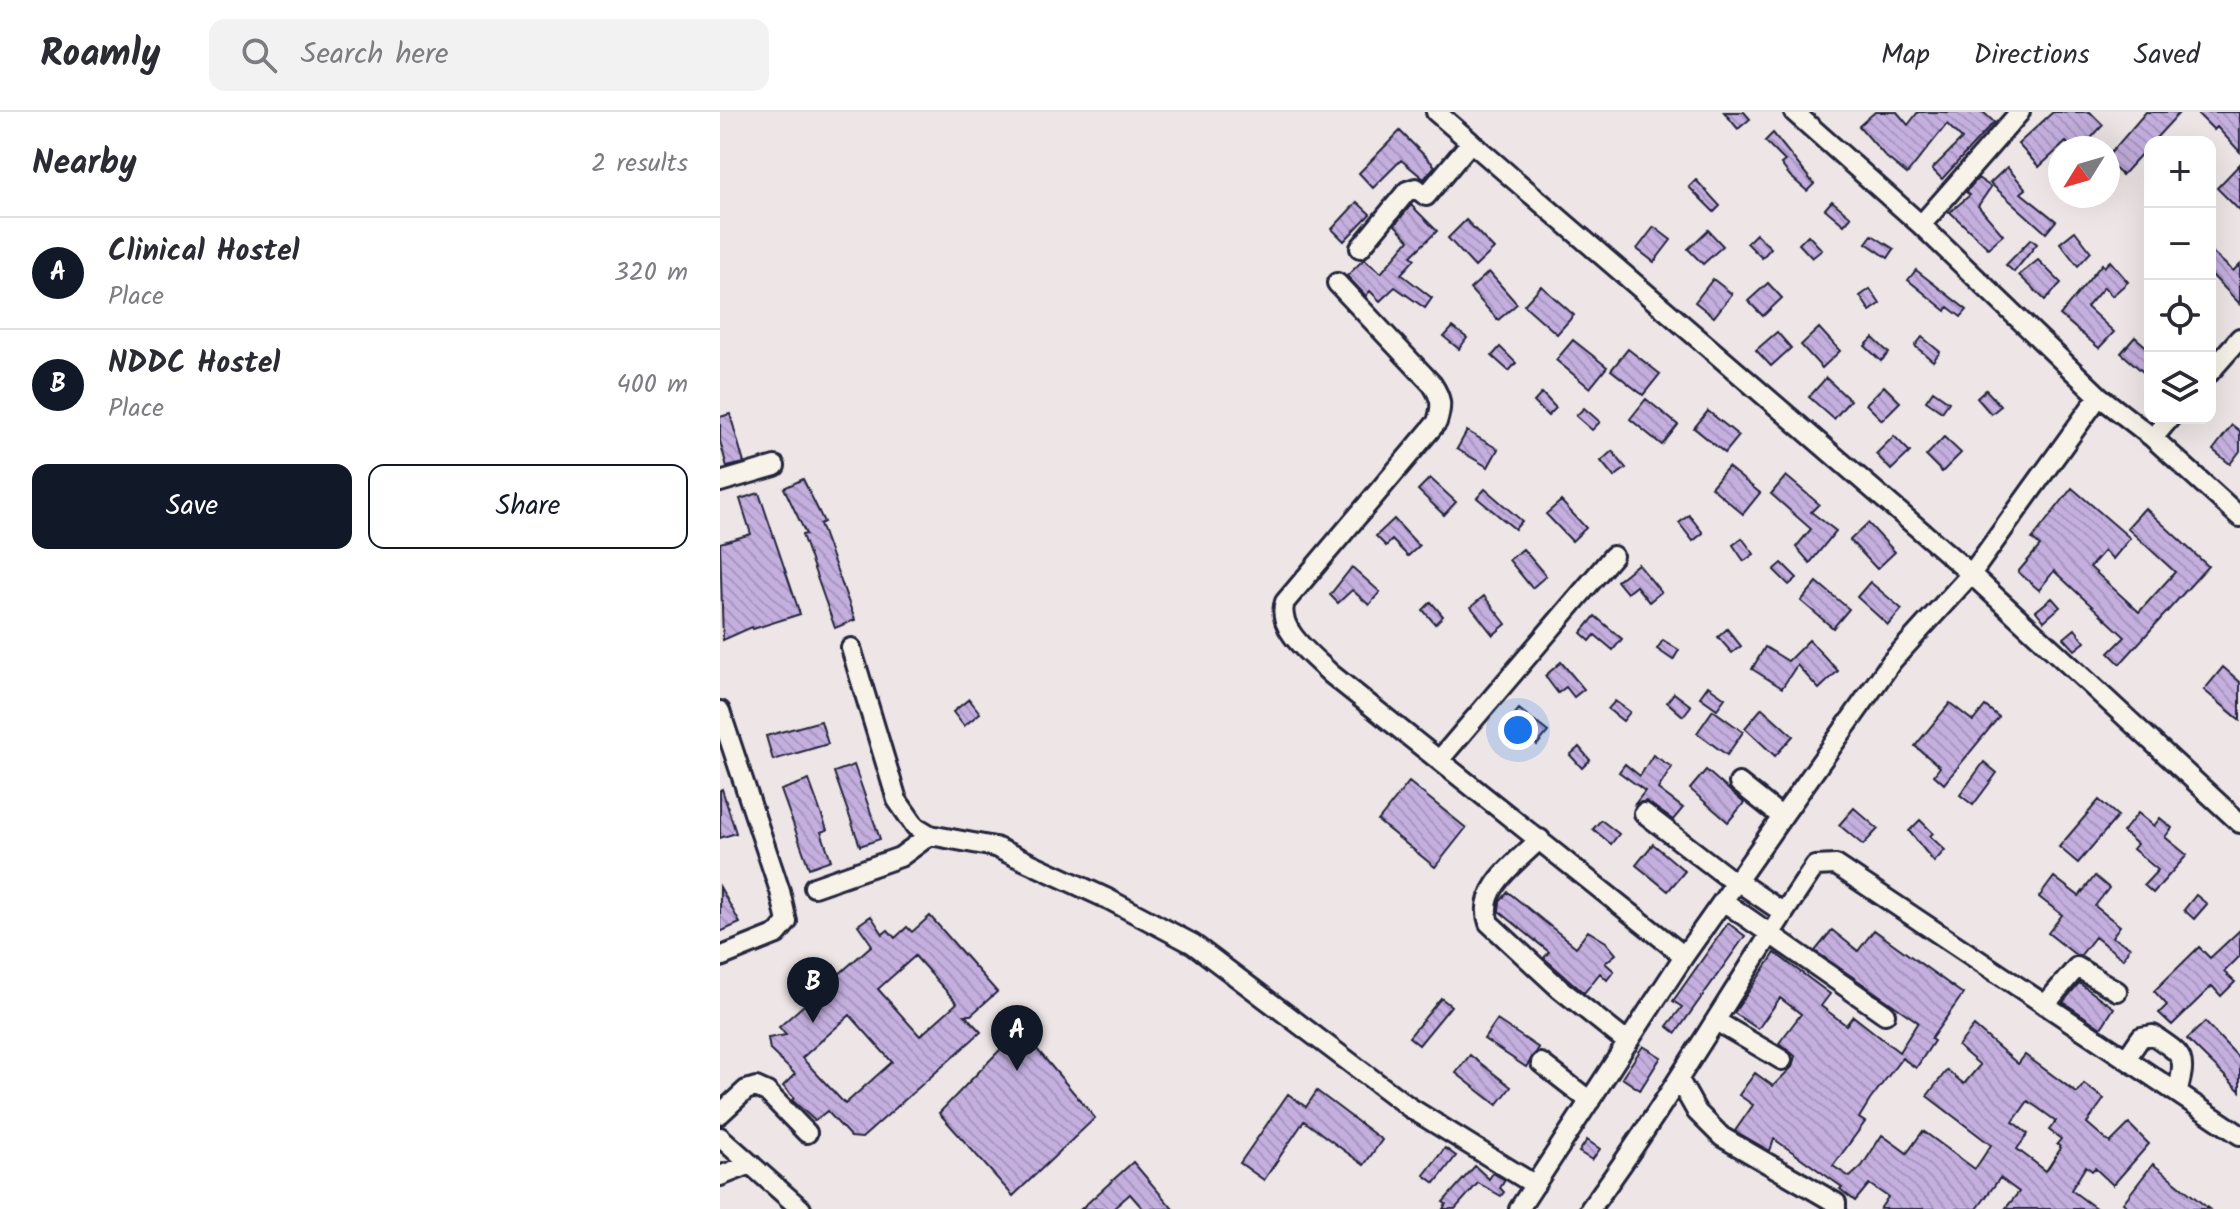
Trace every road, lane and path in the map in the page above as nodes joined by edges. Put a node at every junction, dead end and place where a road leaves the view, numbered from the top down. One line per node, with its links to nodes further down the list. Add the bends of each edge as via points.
1 (1436, 112): 4 (street)
2 (2020, 112): 5 (street)
3 (1802, 115): 5 (street)
4 (1471, 142): 6 (street, via 1426,196 1416,188 1399,198); 17 (street)
5 (1921, 225): 10 (street)
6 (1360, 248)
7 (1337, 283): 20 (street, via 1432,384 1441,410 1437,422 1281,611 1292,634 1331,674)
8 (2240, 338): 9 (street)
9 (2216, 365)
10 (2099, 396): 12 (street); 17 (street)
11 (2165, 424): 12 (street)
12 (2153, 438): 15 (street)
13 (775, 466): 14 (street)
14 (720, 482)
15 (2240, 517)
16 (1613, 556): 20 (street)
17 (1971, 574): 23 (street, via 1892,661); 24 (street)
18 (851, 648): 25 (street, via 897,800 915,826)
19 (720, 711): 33 (street, via 787,922 777,934)
20 (1441, 758): 26 (street)
21 (1739, 783): 23 (street)
22 (1644, 813): 27 (street)
23 (1782, 817): 27 (street)
24 (2240, 823)
25 (930, 835): 28 (street, via 900,857); 51 (street, via 995,847 1193,944 1409,1107)
26 (1540, 839): 32 (street); 38 (street, via 1491,889 1485,911 1489,923)
27 (1736, 882): 29 (street); 30 (street)
28 (814, 887)
29 (1723, 901): 31 (street); 32 (street)
30 (1784, 913): 31 (street); 35 (street, via 1815,866 1836,865)
31 (1770, 934): 36 (street); 37 (street)
32 (1684, 956): 38 (street)
33 (720, 957)
34 (2117, 991): 35 (street, via 2077,967)
35 (2045, 1005): 39 (street)
36 (1885, 1014)
37 (1716, 1021): 40 (street); 42 (street)
38 (1628, 1043): 44 (street)
39 (2126, 1059): 43 (street); 43 (street, via 2141,1037 2153,1035 2182,1058)
40 (1782, 1060)
41 (1541, 1063): 44 (street)
42 (1679, 1080): 54 (street); 55 (street, via 1697,1112 1722,1137 1836,1203)
43 (2177, 1093): 47 (street)
44 (1590, 1101): 51 (street)
45 (720, 1114): 46 (street, via 756,1087)
46 (807, 1133)
47 (2240, 1135)
48 (720, 1137): 49 (street)
49 (751, 1164): 50 (street); 52 (street)
50 (720, 1176)
51 (1535, 1185): 53 (street)
52 (801, 1209)
53 (1519, 1209)
54 (1590, 1209)
55 (1836, 1209)

